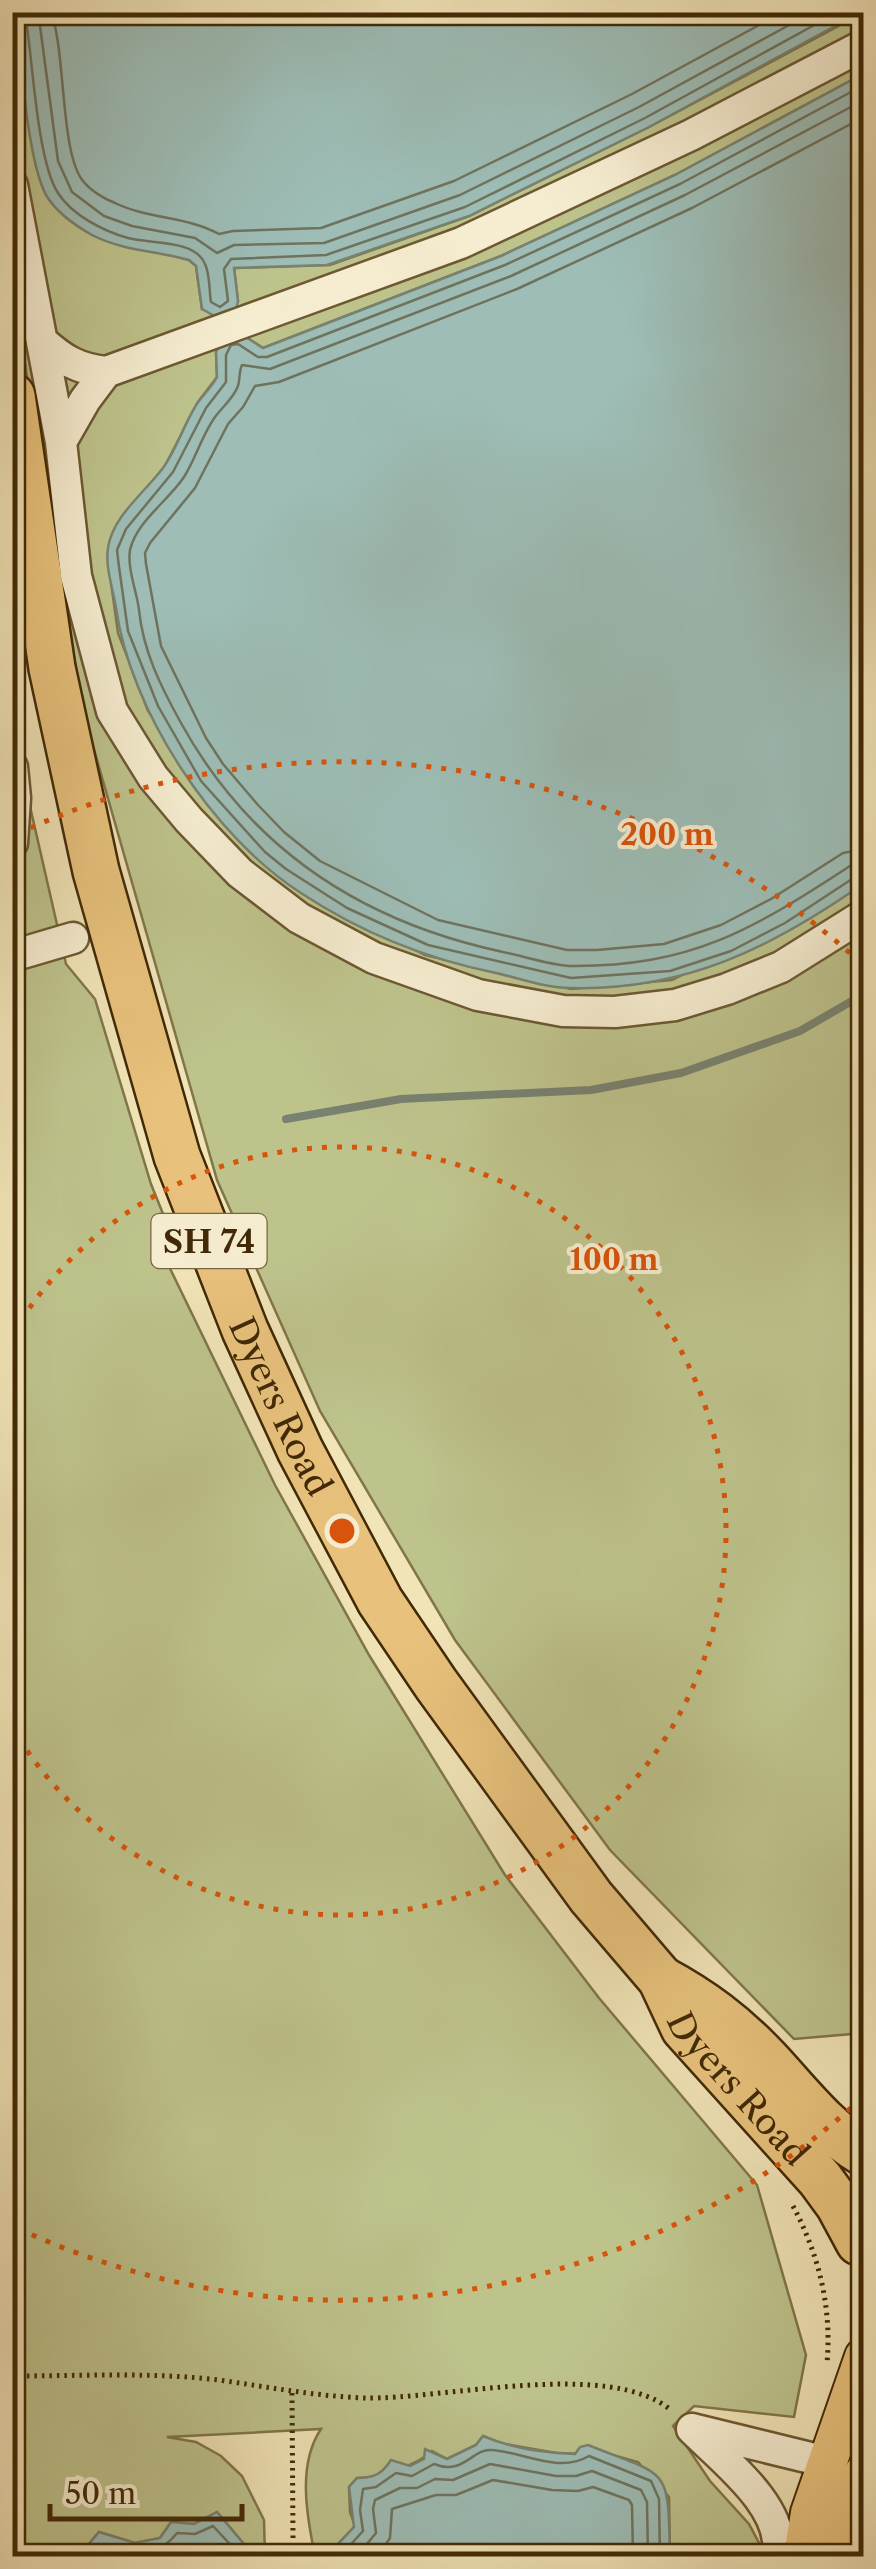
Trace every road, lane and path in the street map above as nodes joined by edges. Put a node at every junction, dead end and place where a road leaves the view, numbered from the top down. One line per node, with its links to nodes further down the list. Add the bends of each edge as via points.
1 (864, 45): 4 (lane, via 462,242)
2 (12, 185): 3 (lane)
3 (42, 341): 4 (lane, via 64,361); 6 (lane)
4 (106, 372): 6 (lane)
5 (12, 396): 12 (highway, Dyers Road / SH 74, via 52,668 96,871 177,1156 244,1330 380,1601 535,1823)
6 (61, 442): 9 (lane, via 76,576 112,711 153,776 209,843 299,918 443,985 519,1004 615,1012 675,1005 727,989 781,967)
7 (12, 767): 8 (lane)
8 (12, 843)
9 (864, 914)
10 (73, 938): 11 (lane)
11 (12, 956)
12 (661, 1979): 13 (highway, Dyers Road / SH 74, via 706,2004 825,2124); 15 (highway, Dyers Road / SH 74, via 684,2028 820,2179)
13 (864, 2152)
14 (792, 2204): 16 (path, via 820,2276)
15 (862, 2240)
16 (830, 2328)
17 (864, 2356): 21 (main road)
18 (12, 2376): 19 (path, via 218,2380)
19 (292, 2393): 20 (path, via 367,2398 571,2383 642,2395); 23 (path)
20 (692, 2429): 21 (lane); 24 (lane, via 762,2499 772,2517)
21 (827, 2462): 25 (main road)
22 (864, 2473): 26 (main road)
23 (293, 2540)
24 (777, 2556)
25 (803, 2556)
26 (822, 2556)

